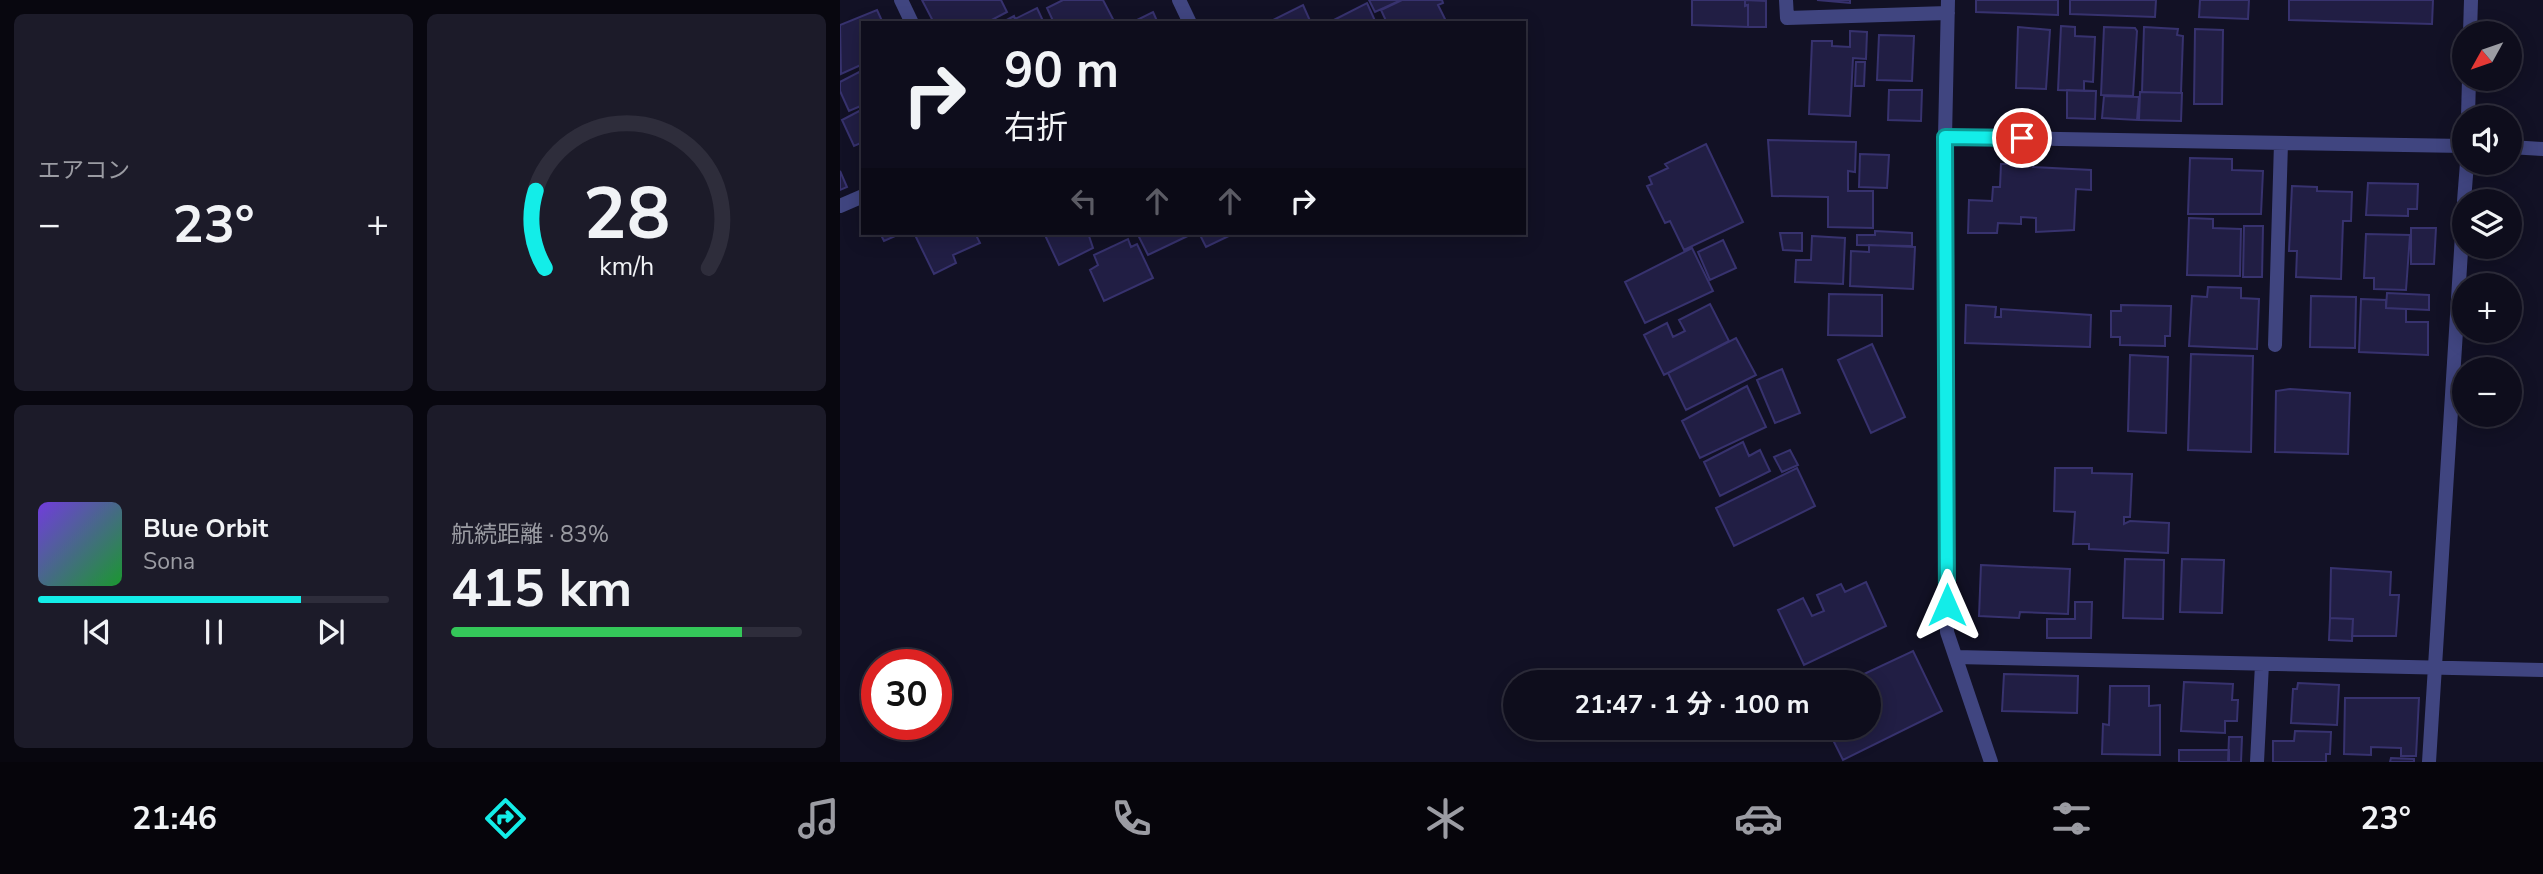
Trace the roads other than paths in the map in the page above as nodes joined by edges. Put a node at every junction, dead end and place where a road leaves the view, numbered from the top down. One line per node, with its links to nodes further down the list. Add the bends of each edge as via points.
1 (901, 0): 6 (street)
2 (1179, 0): 7 (street)
3 (1786, 0): 5 (street, via 1787,18)
4 (2471, 0): 8 (street)
5 (1948, 7): 9 (street)
6 (911, 21)
7 (1189, 21)
8 (2470, 21)
9 (1945, 137): 10 (street); 18 (street, via 1947,632)
10 (2281, 143): 11 (street); 17 (street)
11 (2452, 146)
12 (2522, 148): 13 (street)
13 (2543, 149)
14 (861, 197): 15 (street)
15 (840, 206)
16 (2460, 259): 20 (street)
17 (2275, 345)
18 (1956, 657): 19 (street); 22 (street)
19 (2262, 664): 20 (street); 23 (street)
20 (2435, 667): 21 (street); 24 (street)
21 (2543, 670)
22 (1991, 762)
23 (2257, 762)
24 (2429, 762)

